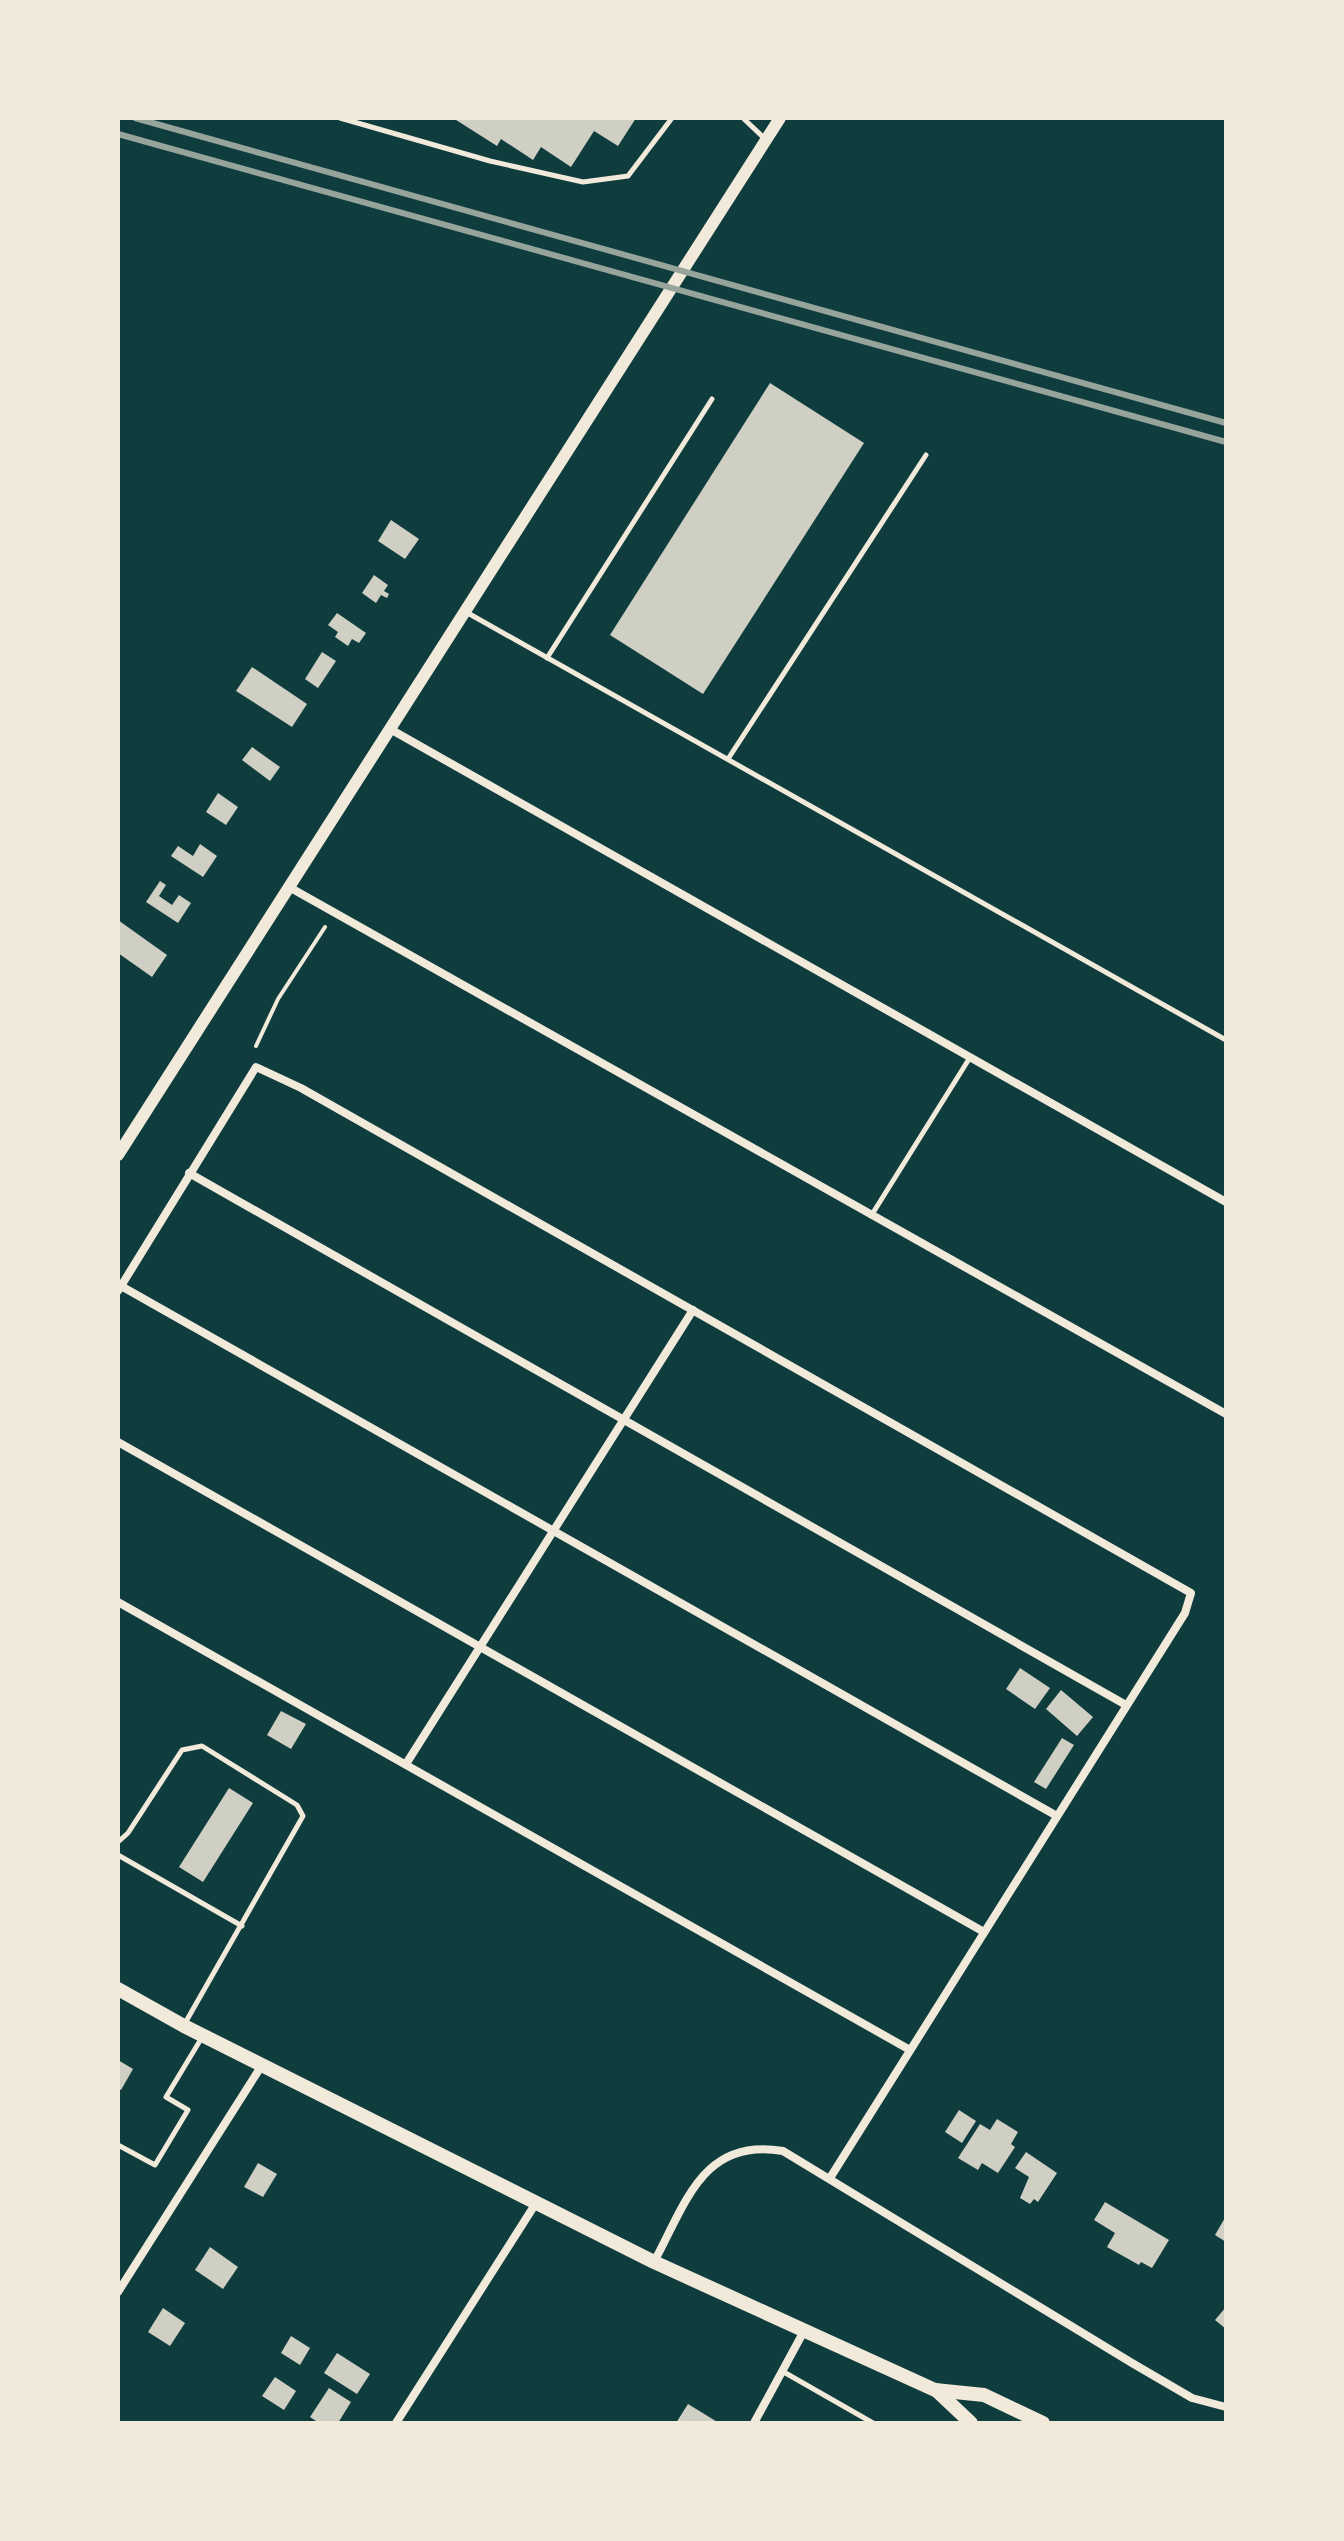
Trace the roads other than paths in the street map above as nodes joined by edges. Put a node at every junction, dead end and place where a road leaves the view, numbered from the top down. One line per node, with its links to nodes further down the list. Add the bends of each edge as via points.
1 (340, 118): 2 (lane, via 583,182 628,176)
2 (672, 118)
3 (743, 118): 5 (lane)
4 (780, 118): 5 (street)
5 (766, 139): 8 (street)
6 (712, 399): 9 (lane)
7 (926, 455): 11 (lane)
8 (465, 611): 9 (lane); 10 (street)
9 (547, 658): 11 (lane)
10 (390, 729): 12 (street); 14 (street)
11 (728, 759): 13 (lane)
12 (289, 887): 15 (street); 18 (street)
13 (1226, 1040)
14 (969, 1059): 17 (street); 18 (lane)
15 (118, 1155)
16 (189, 1173): 19 (street); 20 (street, via 256,1067); 22 (street)
17 (1226, 1202)
18 (870, 1217): 21 (street)
19 (120, 1289): 24 (street)
20 (693, 1310): 22 (street); 27 (street, via 1191,1593 1185,1613)
21 (1226, 1414)
22 (623, 1421): 24 (street); 27 (street)
23 (118, 1442): 26 (street)
24 (554, 1531): 26 (street); 29 (street)
25 (118, 1602): 28 (street)
26 (481, 1647): 28 (street); 33 (street)
27 (1126, 1705): 29 (street)
28 (406, 1764): 37 (street)
29 (1057, 1816): 33 (street)
30 (118, 1842): 32 (lane, via 182,1750 192,1745 202,1746 297,1805 303,1816 300,1826)
31 (118, 1855): 32 (lane)
32 (242, 1926): 35 (lane)
33 (984, 1932): 37 (street)
34 (118, 1989): 35 (main road)
35 (184, 2026): 36 (main road)
36 (203, 2034): 38 (main road); 39 (lane, via 166,2097 188,2110 155,2165)
37 (910, 2050): 40 (street)
38 (262, 2065): 41 (main road); 43 (street)
39 (118, 2145)
40 (830, 2178): 42 (street, via 783,2151 749,2148 725,2156 693,2189); 47 (street, via 1192,2398)
41 (536, 2203): 42 (main road); 48 (street)
42 (654, 2262): 44 (main road)
43 (118, 2292)
44 (804, 2331): 45 (street); 46 (main road)
45 (781, 2371): 49 (street); 50 (lane)
46 (935, 2390): 51 (main road); 52 (main road, via 984,2395)
47 (1226, 2407)
48 (396, 2423)
49 (754, 2423)
50 (873, 2423)
51 (971, 2423)
52 (1043, 2423)

